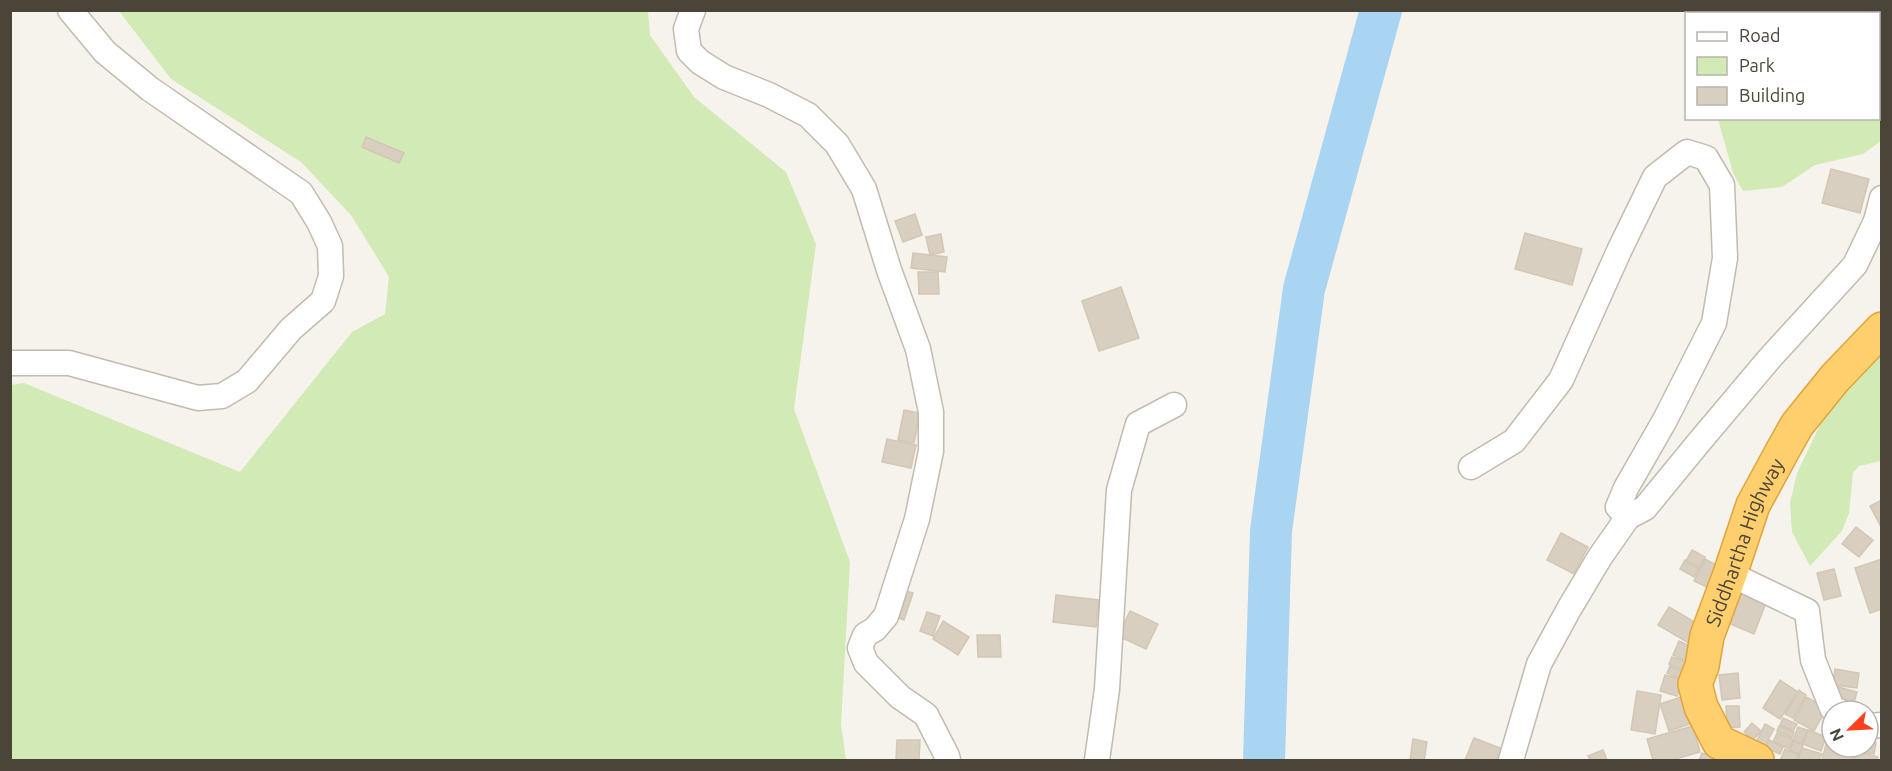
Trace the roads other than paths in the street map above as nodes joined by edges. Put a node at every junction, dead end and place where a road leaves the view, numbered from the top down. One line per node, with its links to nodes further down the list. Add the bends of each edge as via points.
1 (70, 10): 5 (street, via 105,52 150,89 300,194 330,246 331,276 323,300 291,329 247,381 222,396 198,398 69,363)
2 (693, 10): 11 (street, via 686,29 689,51 724,77 808,115 837,144 864,189 888,270 918,349 931,412 931,451 917,519 886,616 865,635 860,648 866,663 900,697 926,715)
3 (1881, 198): 8 (street, via 1876,221 1855,265 1770,358 1645,508)
4 (1881, 329): 9 (highway, Siddhartha Highway, via 1797,425 1753,505)
5 (10, 363)
6 (1174, 405): 12 (street, via 1138,423 1119,490 1107,689)
7 (1471, 467): 8 (street, via 1514,441 1561,380 1655,177 1686,152 1706,158 1722,185 1725,258 1714,323 1626,488 1618,507)
8 (1628, 517): 13 (street, via 1600,557 1539,664)
9 (1730, 574): 10 (street, via 1807,611 1813,660); 14 (highway, Siddhartha Highway, via 1707,636 1695,684 1701,707 1719,742)
10 (1828, 699)
11 (948, 760)
12 (1097, 760)
13 (1511, 760)
14 (1757, 760)

